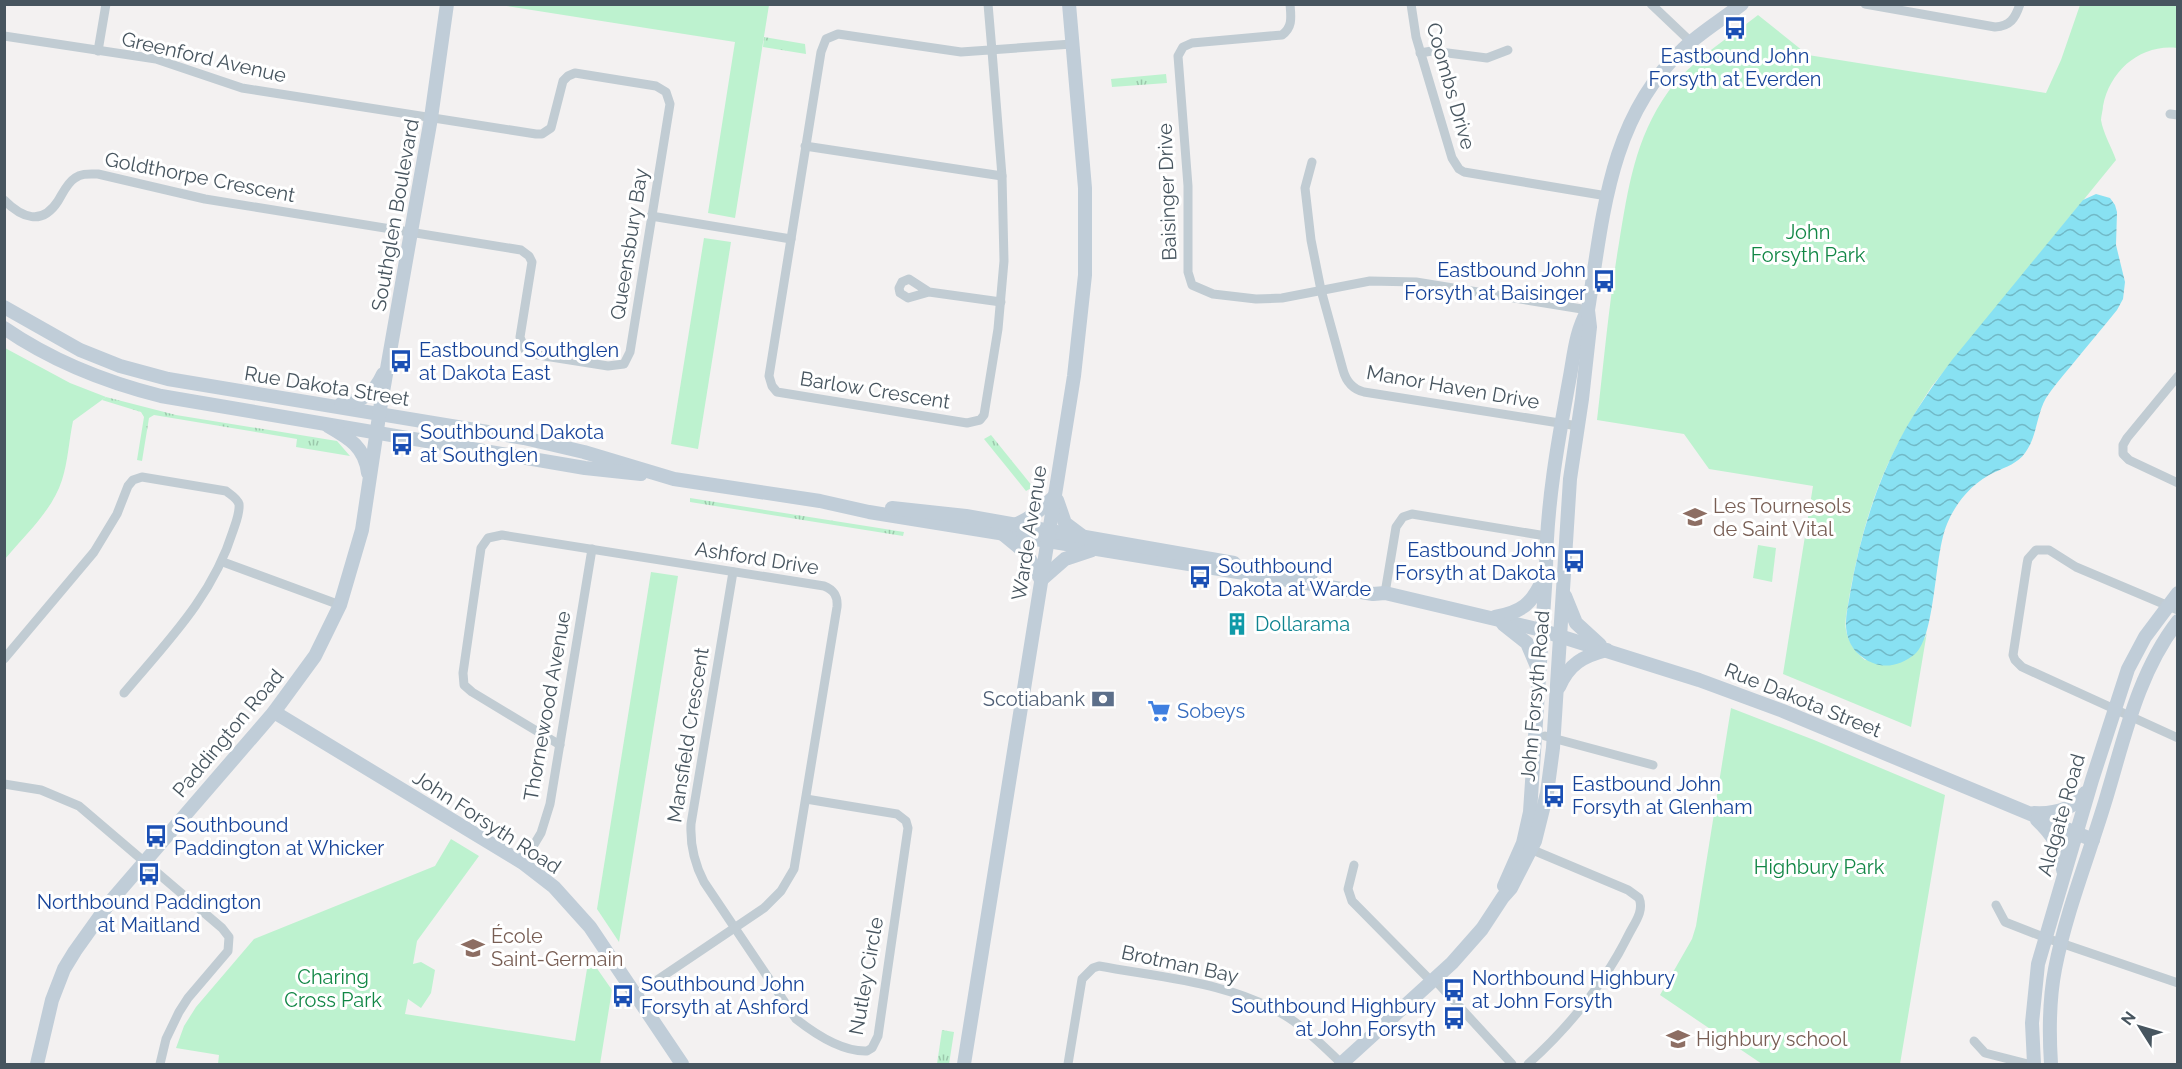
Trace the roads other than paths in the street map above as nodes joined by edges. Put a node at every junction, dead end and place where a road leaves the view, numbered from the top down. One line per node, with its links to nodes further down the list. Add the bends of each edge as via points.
1 (106, 4): 15 (street)
2 (447, 4): 18 (street, Southglen Boulevard)
3 (988, 4): 16 (street, Barlow Crescent)
4 (1069, 4): 13 (street, Warde Avenue)
5 (1290, 4): 27 (street, Baisinger Drive, via 1291,24 1282,35 1192,44 1183,47 1178,56 1188,186 1189,278 1199,289 1241,298 1282,298)
6 (1411, 4): 17 (street, Coombs Drive)
7 (1651, 4): 12 (street)
8 (1742, 4): 12 (street, John Forsyth Road)
9 (1865, 4): 10 (street, via 1995,27 2008,25)
10 (2020, 4)
11 (4, 36): 15 (street, Greenford Avenue)
12 (1691, 42): 22 (street, John Forsyth Road, via 1640,102 1617,153)
13 (1072, 44): 16 (street, Barlow Crescent); 44 (street, Warde Avenue, via 1085,188 1085,275)
14 (1508, 50): 17 (street, via 1487,58)
15 (98, 51): 18 (street, Greenford Avenue, via 168,62 242,88)
16 (992, 51): 19 (street, Barlow Crescent, via 948,51 831,35 822,48); 21 (street, Barlow Crescent)
17 (1420, 53): 22 (street, Coombs Drive, via 1452,158 1459,169)
18 (431, 118): 24 (street, Queensbury Bay, via 542,134 554,124 561,86 572,74 661,88 670,104); 25 (street, Southglen Boulevard)
19 (805, 146): 21 (street); 26 (street, Barlow Crescent)
20 (1312, 162): 27 (street, Manor Haven Drive, via 1305,188)
21 (1002, 176): 29 (street, Barlow Crescent)
22 (1607, 196): 31 (street, John Forsyth Road)
23 (4, 200): 25 (street, Goldthorpe Crescent, via 21,214 38,216 52,209 76,177 98,174 205,199)
24 (651, 216): 25 (street, Queensbury Bay, via 630,352 624,364 612,367 532,354 522,346 529,255); 26 (street)
25 (412, 232): 33 (street, Southglen Boulevard)
26 (791, 239): 29 (street, Barlow Crescent, via 769,376 773,388 782,394 975,423 986,413)
27 (1321, 290): 31 (street, Baisinger Drive, via 1370,280 1416,282); 38 (street, Manor Haven Drive, via 1344,374 1356,389)
28 (929, 292): 29 (street)
29 (1001, 302)
30 (4, 307): 35 (street, Rue Dakota Street, via 80,350 120,366 187,383)
31 (1588, 310): 38 (street, John Forsyth Road, via 1580,326); 39 (street, John Forsyth Road, via 1590,327)
32 (4, 328): 37 (street, Rue Dakota Street, via 57,359 125,386 183,400)
33 (391, 349): 35 (street, via 380,381 371,393 359,401); 36 (street, Southglen Boulevard)
34 (2178, 376): 42 (street, via 2127,438 2122,450 2129,460)
35 (329, 406): 36 (street, Rue Dakota Street)
36 (380, 414): 40 (street, Southglen Boulevard); 41 (street, Rue Dakota Street, via 524,438)
37 (318, 421): 40 (street, Rue Dakota Street); 43 (street, via 358,446 366,460)
38 (1561, 424): 39 (street, Manor Haven Drive); 47 (street, John Forsyth Road)
39 (1578, 426): 55 (street, John Forsyth Road, via 1570,479)
40 (377, 431): 41 (street, Rue Dakota Street, via 585,468); 43 (street, Paddington Road)
41 (655, 474): 45 (street, Rue Dakota Street, via 833,504 924,510)
42 (2178, 483)
43 (369, 485): 58 (street, Paddington Road, via 358,546)
44 (1055, 496): 45 (street, via 1038,513); 46 (street, Warde Avenue); 48 (street, via 1065,523)
45 (1008, 529): 46 (street, Rue Dakota Street); 54 (street)
46 (1049, 536): 48 (street); 49 (street, Rue Dakota Street); 54 (street, Warde Avenue)
47 (1546, 536): 53 (street, John Forsyth Road); 56 (street, via 1412,514 1403,517 1396,527)
48 (1085, 537): 56 (street, via 1344,579)
49 (1097, 548): 54 (street, via 1065,559); 56 (street, Rue Dakota Street)
50 (592, 549): 52 (street, Ashford Drive); 72 (street, Thornewood Avenue); 72 (street, Ashford Drive, via 502,535 488,538 482,548 464,685)
51 (223, 562): 58 (street); 64 (street, via 239,513 236,498 222,490 137,478 128,486 94,552); 66 (street, via 194,610)
52 (733, 572): 76 (street, Ashford Drive, via 824,586 836,595); 86 (street, Mansfield Crescent, via 691,840 700,874)
53 (1546, 572): 60 (street, via 1530,603); 61 (street, John Forsyth Road)
54 (1041, 580): 96 (street, Warde Avenue)
55 (1563, 587): 62 (street, John Forsyth Road); 63 (street, via 1576,622)
56 (1385, 593): 60 (street, Rue Dakota Street)
57 (2178, 593): 59 (street, Aldgate Road)
58 (340, 605): 68 (street, Paddington Road, via 315,656)
59 (2174, 611): 69 (street, Aldgate Road, via 2150,665); 69 (street, via 2076,567 2049,550 2036,550 2028,559 2014,660)
60 (1491, 618): 61 (street, Rue Dakota Street); 65 (street, via 1527,643)
61 (1543, 631): 62 (street, Rue Dakota Street); 65 (street, John Forsyth Road)
62 (1560, 636): 63 (street, Rue Dakota Street); 67 (street, John Forsyth Road)
63 (1606, 650): 67 (street, via 1574,663); 77 (street, Rue Dakota Street, via 1784,711)
64 (4, 659)
65 (1540, 674): 80 (street, John Forsyth Road)
66 (124, 693)
67 (1556, 696): 70 (street, John Forsyth Road)
68 (274, 712): 81 (street, Paddington Road); 82 (street, John Forsyth Road)
69 (2122, 713): 71 (street); 75 (street, Aldgate Road); 79 (street, Aldgate Road)
70 (1549, 737): 73 (street); 80 (street, John Forsyth Road, via 1547,794 1540,825)
71 (2178, 738)
72 (560, 745): 82 (street, Thornewood Avenue, via 546,819)
73 (1653, 765)
74 (4, 784): 81 (street, via 41,790 79,806)
75 (2090, 786): 77 (street, via 2075,805 2047,814); 78 (street, Aldgate Road)
76 (806, 799): 86 (street, Ashford Drive, via 794,869 786,884 764,908); 86 (street, Nutley Circle, via 897,814 908,828 878,1036 872,1048 862,1051 843,1046 814,1033 796,1019)
77 (2028, 813): 78 (street, Rue Dakota Street); 84 (street, via 2056,841)
78 (2076, 833): 79 (street, Rue Dakota Street); 84 (street, Aldgate Road)
79 (2092, 840): 87 (street, Aldgate Road)
80 (1526, 848): 88 (street, John Forsyth Road, via 1482,930); 99 (street, via 1628,890 1639,898 1641,909 1598,987)
81 (145, 861): 93 (street, Paddington Road, via 91,926 64,969 47,1017); 94 (street, via 222,928 230,942 228,951 179,1012 166,1039)
82 (523, 863): 90 (street, John Forsyth Road, via 554,887 579,914)
83 (1354, 865): 88 (street, via 1348,889 1352,901)
84 (2064, 877): 87 (street, Aldgate Road)
85 (1996, 905): 87 (street, via 2005,922)
86 (735, 928): 90 (street, Ashford Drive)
87 (2053, 941): 89 (street); 101 (street, Aldgate Road, via 2035,983); 102 (street, Aldgate Road)
88 (1433, 980): 92 (street, John Forsyth Road); 98 (street)
89 (2178, 983)
90 (635, 995): 95 (street, John Forsyth Road)
91 (1974, 1041): 100 (street, via 1985,1053)
92 (1341, 1064): 97 (street, Brotman Bay, via 1290,1019 1241,994 1099,966 1087,971 1082,979)
93 (37, 1065)
94 (160, 1065)
95 (682, 1065)
96 (964, 1065)
97 (1068, 1065)
98 (1512, 1065)
99 (1528, 1065)
100 (2028, 1065)
101 (2034, 1065)
102 (2050, 1065)

